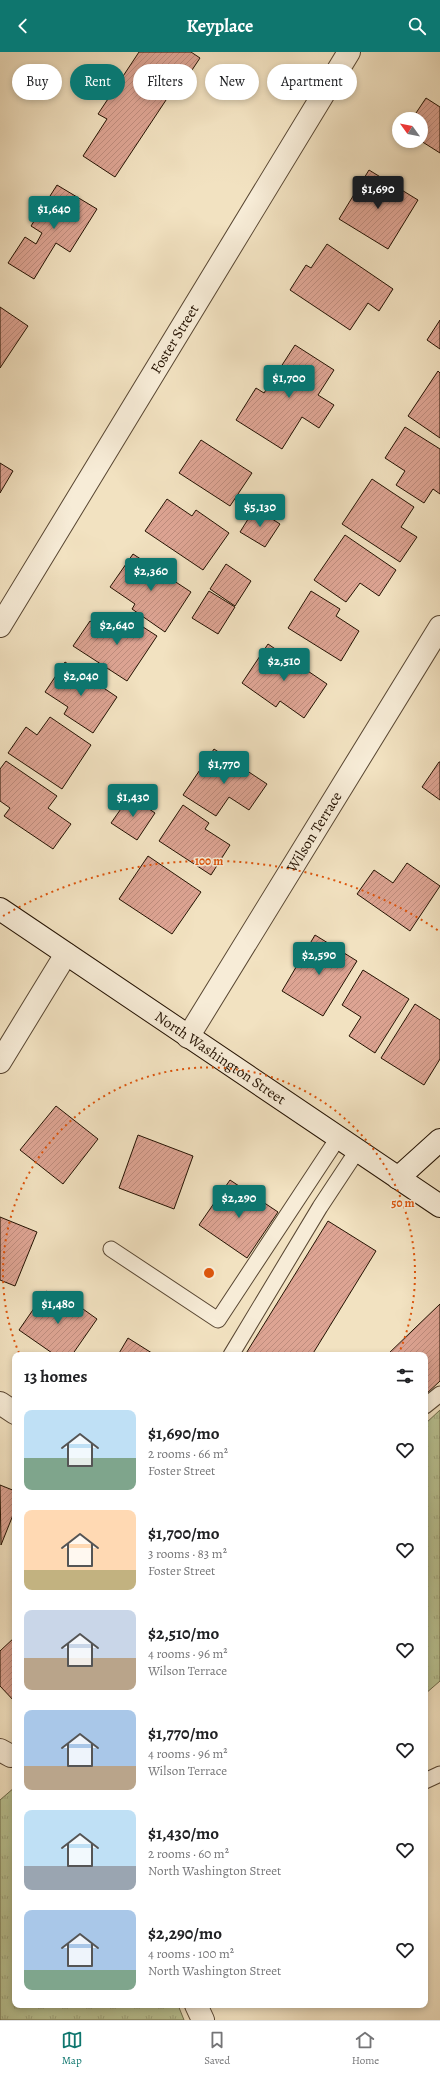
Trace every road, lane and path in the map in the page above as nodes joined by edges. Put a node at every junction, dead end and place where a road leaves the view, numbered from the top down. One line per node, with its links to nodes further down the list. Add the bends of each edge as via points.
1 (349, 52): 2 (street, Foster Street)
2 (0, 626)
3 (440, 627): 6 (street, Wilson Terrace)
4 (0, 909): 5 (street, North Washington Street)
5 (66, 954): 6 (street, North Washington Street); 7 (street)
6 (188, 1037): 8 (street, North Washington Street)
7 (0, 1062)
8 (338, 1138): 10 (street, North Washington Street); 13 (lane, via 218,1320)
9 (440, 1140): 11 (street)
10 (357, 1151): 11 (street, North Washington Street); 14 (lane, via 320,1207)
11 (398, 1178): 12 (street, North Washington Street)
12 (440, 1206)
13 (111, 1249)
14 (233, 1352)
15 (440, 1394): 17 (lane)
16 (0, 1404): 18 (street)
17 (428, 1404)
18 (12, 1411)
19 (440, 1774): 20 (lane)
20 (428, 1780)
21 (197, 2008): 22 (street)
22 (203, 2020)

